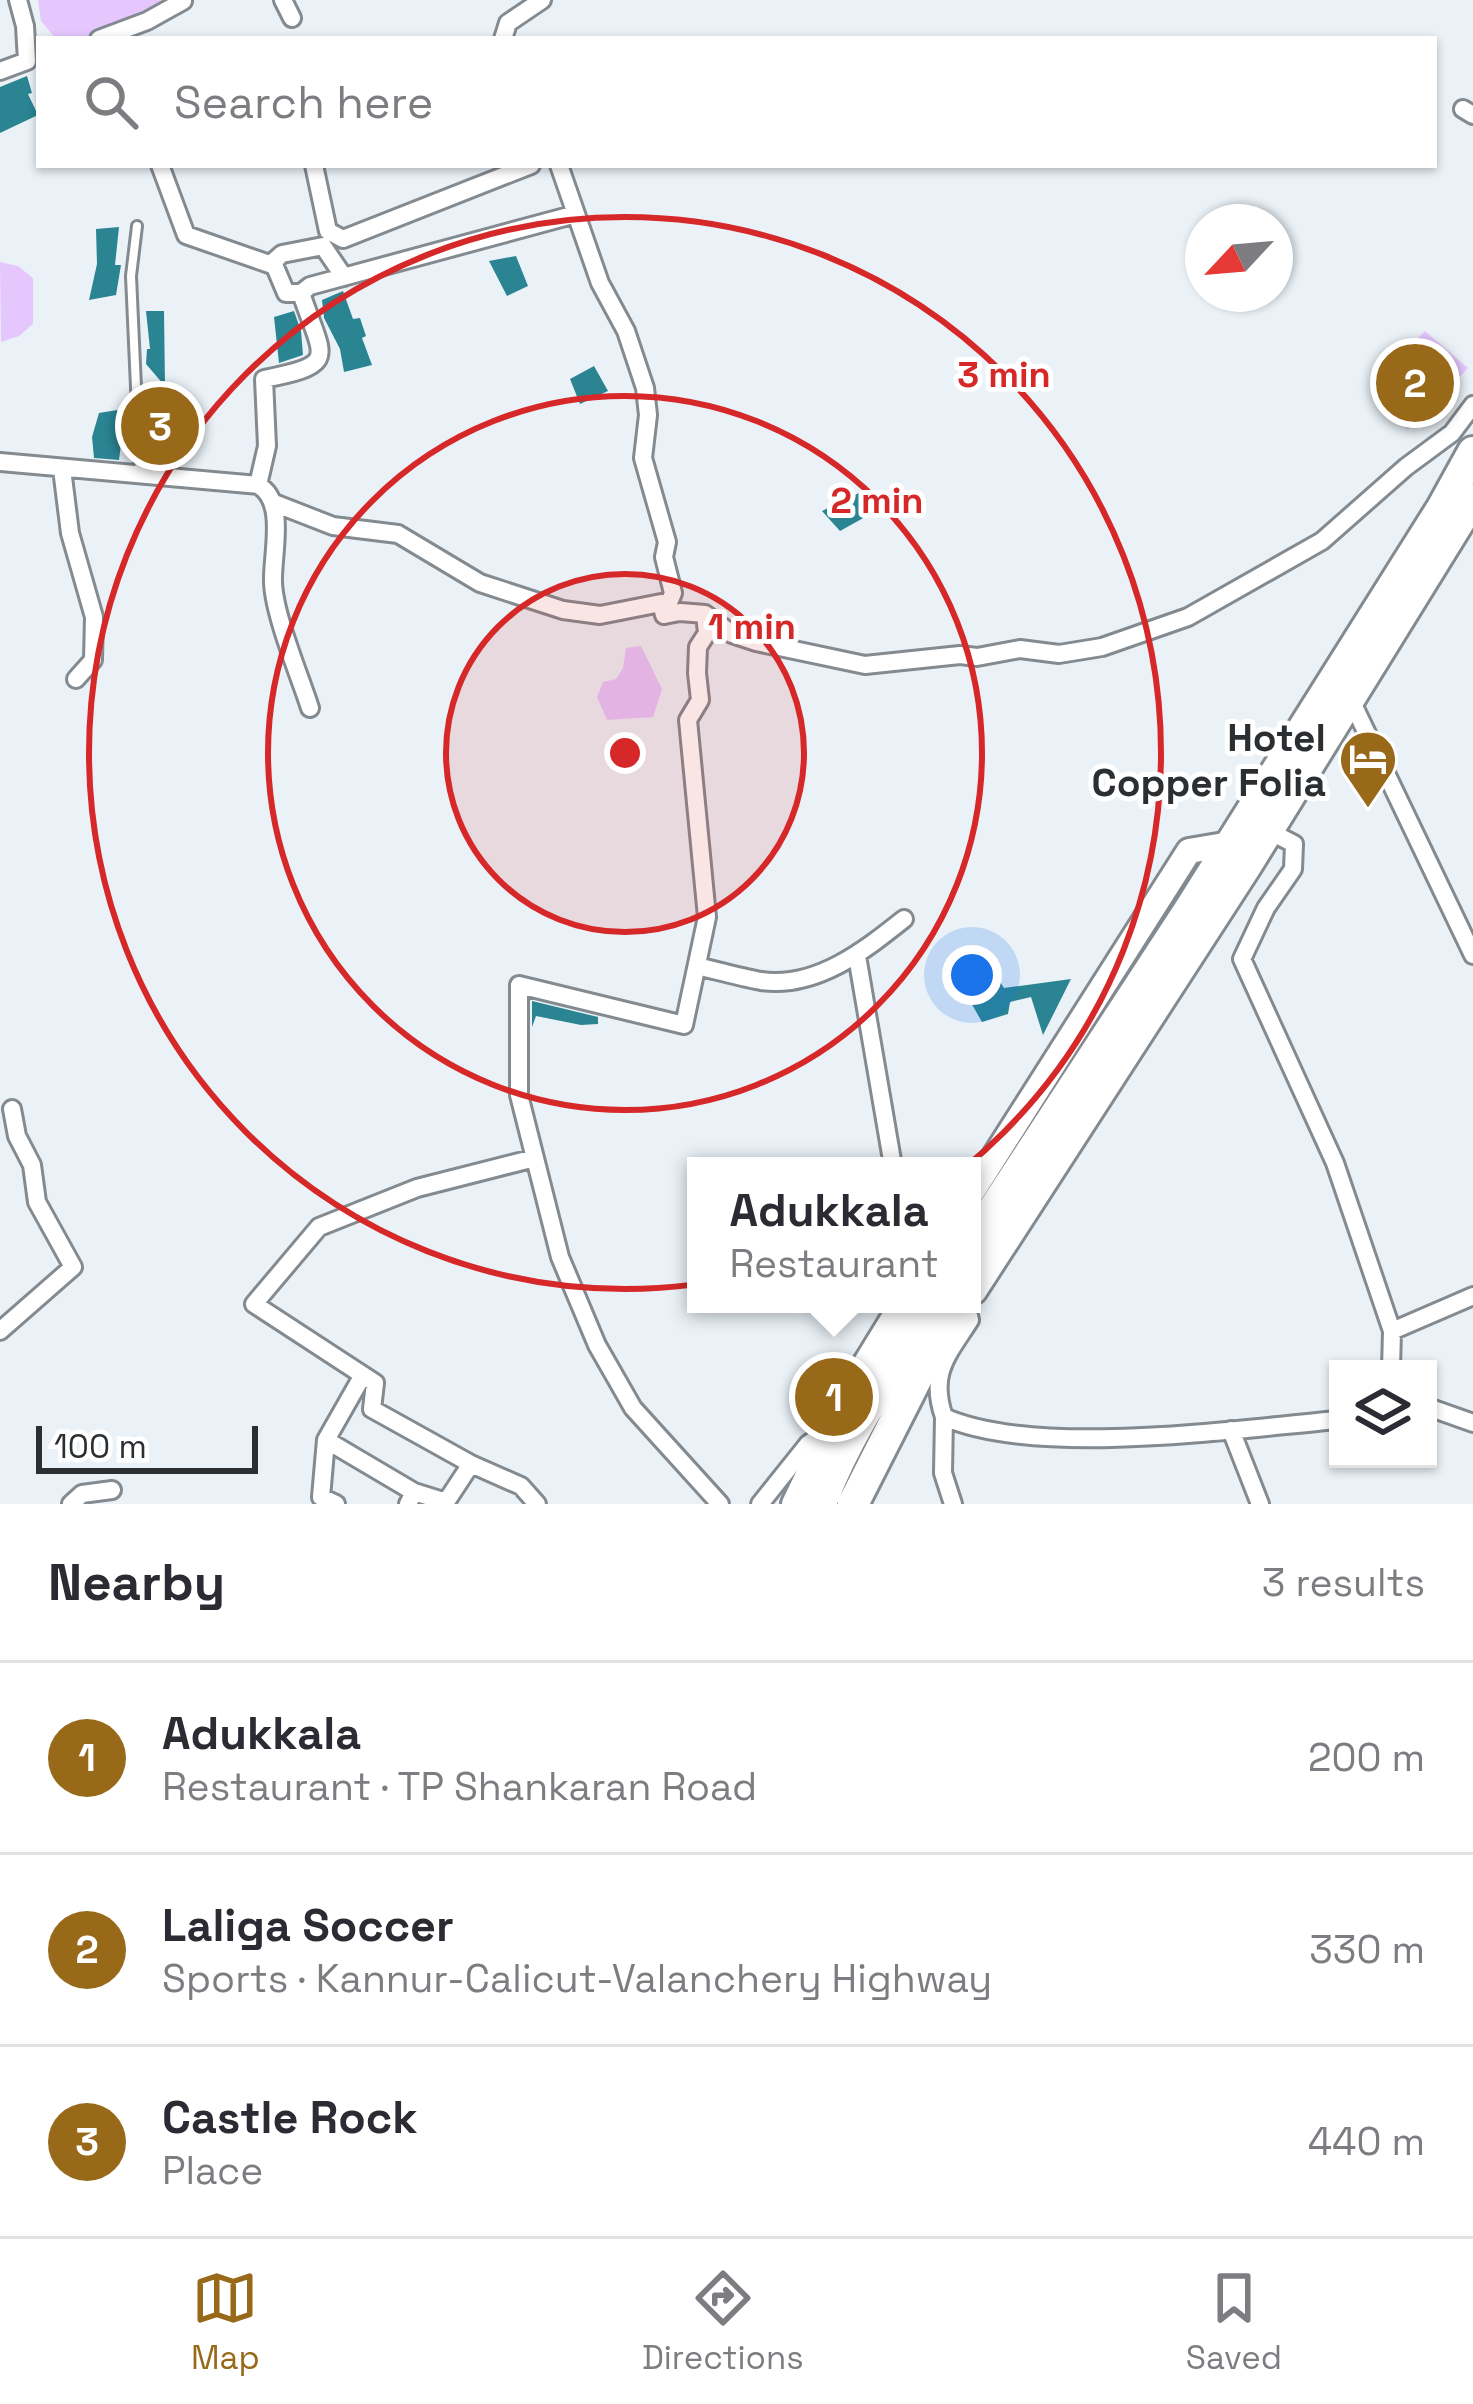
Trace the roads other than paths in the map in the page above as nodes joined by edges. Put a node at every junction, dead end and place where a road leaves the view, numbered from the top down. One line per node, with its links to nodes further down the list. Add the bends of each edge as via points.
1 (18, 0): 8 (street)
2 (283, 0): 5 (street)
3 (542, 0): 7 (street)
4 (183, 1): 6 (street)
5 (292, 18)
6 (111, 36)
7 (502, 36)
8 (33, 60): 9 (street)
9 (0, 70)
10 (161, 168): 16 (street, via 186,235)
11 (315, 168): 12 (street, via 328,231 343,239)
12 (523, 168)
13 (560, 168): 14 (street)
14 (576, 214): 17 (street); 28 (street, via 645,388 643,458 668,542 673,593)
15 (137, 226): 23 (lane, via 130,276)
16 (275, 266): 17 (street, via 282,254 323,245); 18 (street, via 286,293)
17 (344, 277): 18 (street)
18 (301, 292): 24 (street, via 318,362 264,379 267,446)
19 (1473, 405): 27 (street, via 1452,433 1322,541 1189,617 1102,647 865,664 756,642)
20 (1473, 452): 33 (highway)
21 (0, 462): 22 (street)
22 (62, 469): 23 (street); 29 (street, via 94,617 93,660)
23 (140, 477): 24 (street)
24 (258, 485): 26 (street)
25 (1473, 499): 30 (highway)
26 (274, 503): 28 (street, via 332,526 398,534 515,597 600,615 661,603); 31 (street, via 273,588)
27 (705, 614): 28 (street); 37 (street, via 700,700 688,720 707,917)
28 (664, 615)
29 (76, 680)
30 (1350, 698): 32 (highway); 35 (street)
31 (310, 708)
32 (1268, 831): 43 (highway); 50 (street, via 1294,844 1293,869 1242,959 1335,1162)
33 (1230, 844): 41 (street, via 1190,850); 42 (highway)
34 (904, 919): 36 (street)
35 (1473, 955)
36 (857, 956): 37 (street, via 806,977 766,982); 40 (street)
37 (697, 966): 39 (street, via 684,1025 519,985 519,1095)
38 (12, 1109): 49 (street, via 37,1202 73,1267)
39 (535, 1157): 52 (street, via 417,1188 319,1227 254,1304); 66 (street, via 560,1257 597,1345 633,1408)
40 (891, 1157)
41 (981, 1178)
42 (981, 1228)
43 (981, 1275)
44 (1473, 1296): 50 (street)
45 (896, 1313): 57 (street)
46 (926, 1313): 69 (highway)
47 (958, 1313): 70 (highway)
48 (967, 1313): 54 (street, via 940,1367)
49 (0, 1331)
50 (1392, 1331): 51 (street)
51 (1391, 1360)
52 (363, 1375): 59 (street); 60 (street, via 375,1383 372,1409)
53 (1437, 1410): 56 (street)
54 (944, 1417): 58 (street, via 1023,1436); 71 (street)
55 (1329, 1421): 58 (street)
56 (1473, 1423)
57 (830, 1428): 67 (street); 68 (street)
58 (1231, 1430): 72 (street)
59 (326, 1440): 62 (street); 64 (street, via 321,1497)
60 (471, 1464): 62 (street, via 446,1502); 65 (street, via 521,1486)
61 (112, 1490): 63 (street)
62 (411, 1498)
63 (71, 1504)
64 (336, 1504)
65 (537, 1504)
66 (720, 1504)
67 (760, 1504)
68 (794, 1504)
69 (821, 1504)
70 (853, 1504)
71 (952, 1504)
72 (1260, 1504)

